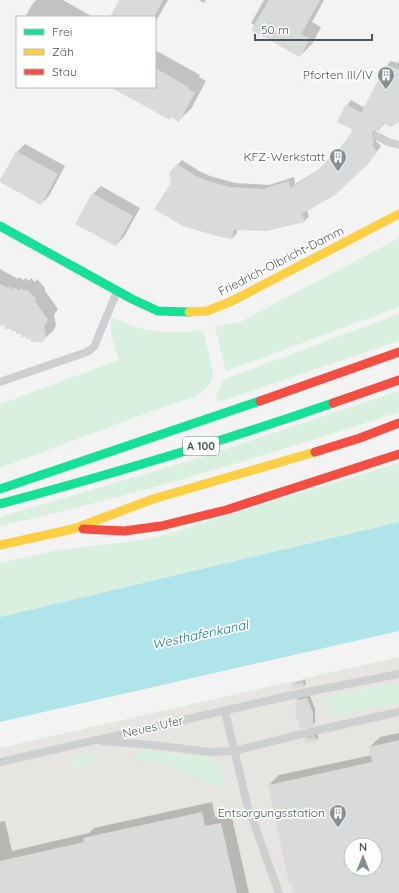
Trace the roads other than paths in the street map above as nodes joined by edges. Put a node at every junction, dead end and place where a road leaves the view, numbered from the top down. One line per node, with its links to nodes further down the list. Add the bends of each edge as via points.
1 (377, 136): 2 (lane)
2 (399, 145)
3 (399, 214): 5 (main road, Friedrich-Olbricht-Damm, via 232,301 207,311 158,311)
4 (0, 226): 5 (main road, Friedrich-Olbricht-Damm)
5 (117, 290): 8 (lane, via 94,346 87,352)
6 (399, 352): 11 (main road)
7 (399, 380): 12 (main road, A 100, via 354,397 92,480)
8 (0, 382)
9 (399, 424): 13 (main road, via 270,466 153,499)
10 (399, 454): 13 (main road, via 226,510 161,526 124,531)
11 (0, 489)
12 (0, 504)
13 (73, 529): 14 (main road)
14 (0, 545)
15 (399, 674): 16 (lane, Neues Ufer)
16 (225, 711): 18 (lane, Neues Ufer); 19 (lane)
17 (399, 712): 19 (lane)
18 (93, 740): 19 (lane, via 210,752); 20 (lane, Neues Ufer)
19 (234, 751): 21 (lane, via 247,804)
20 (0, 762)
21 (279, 893)

